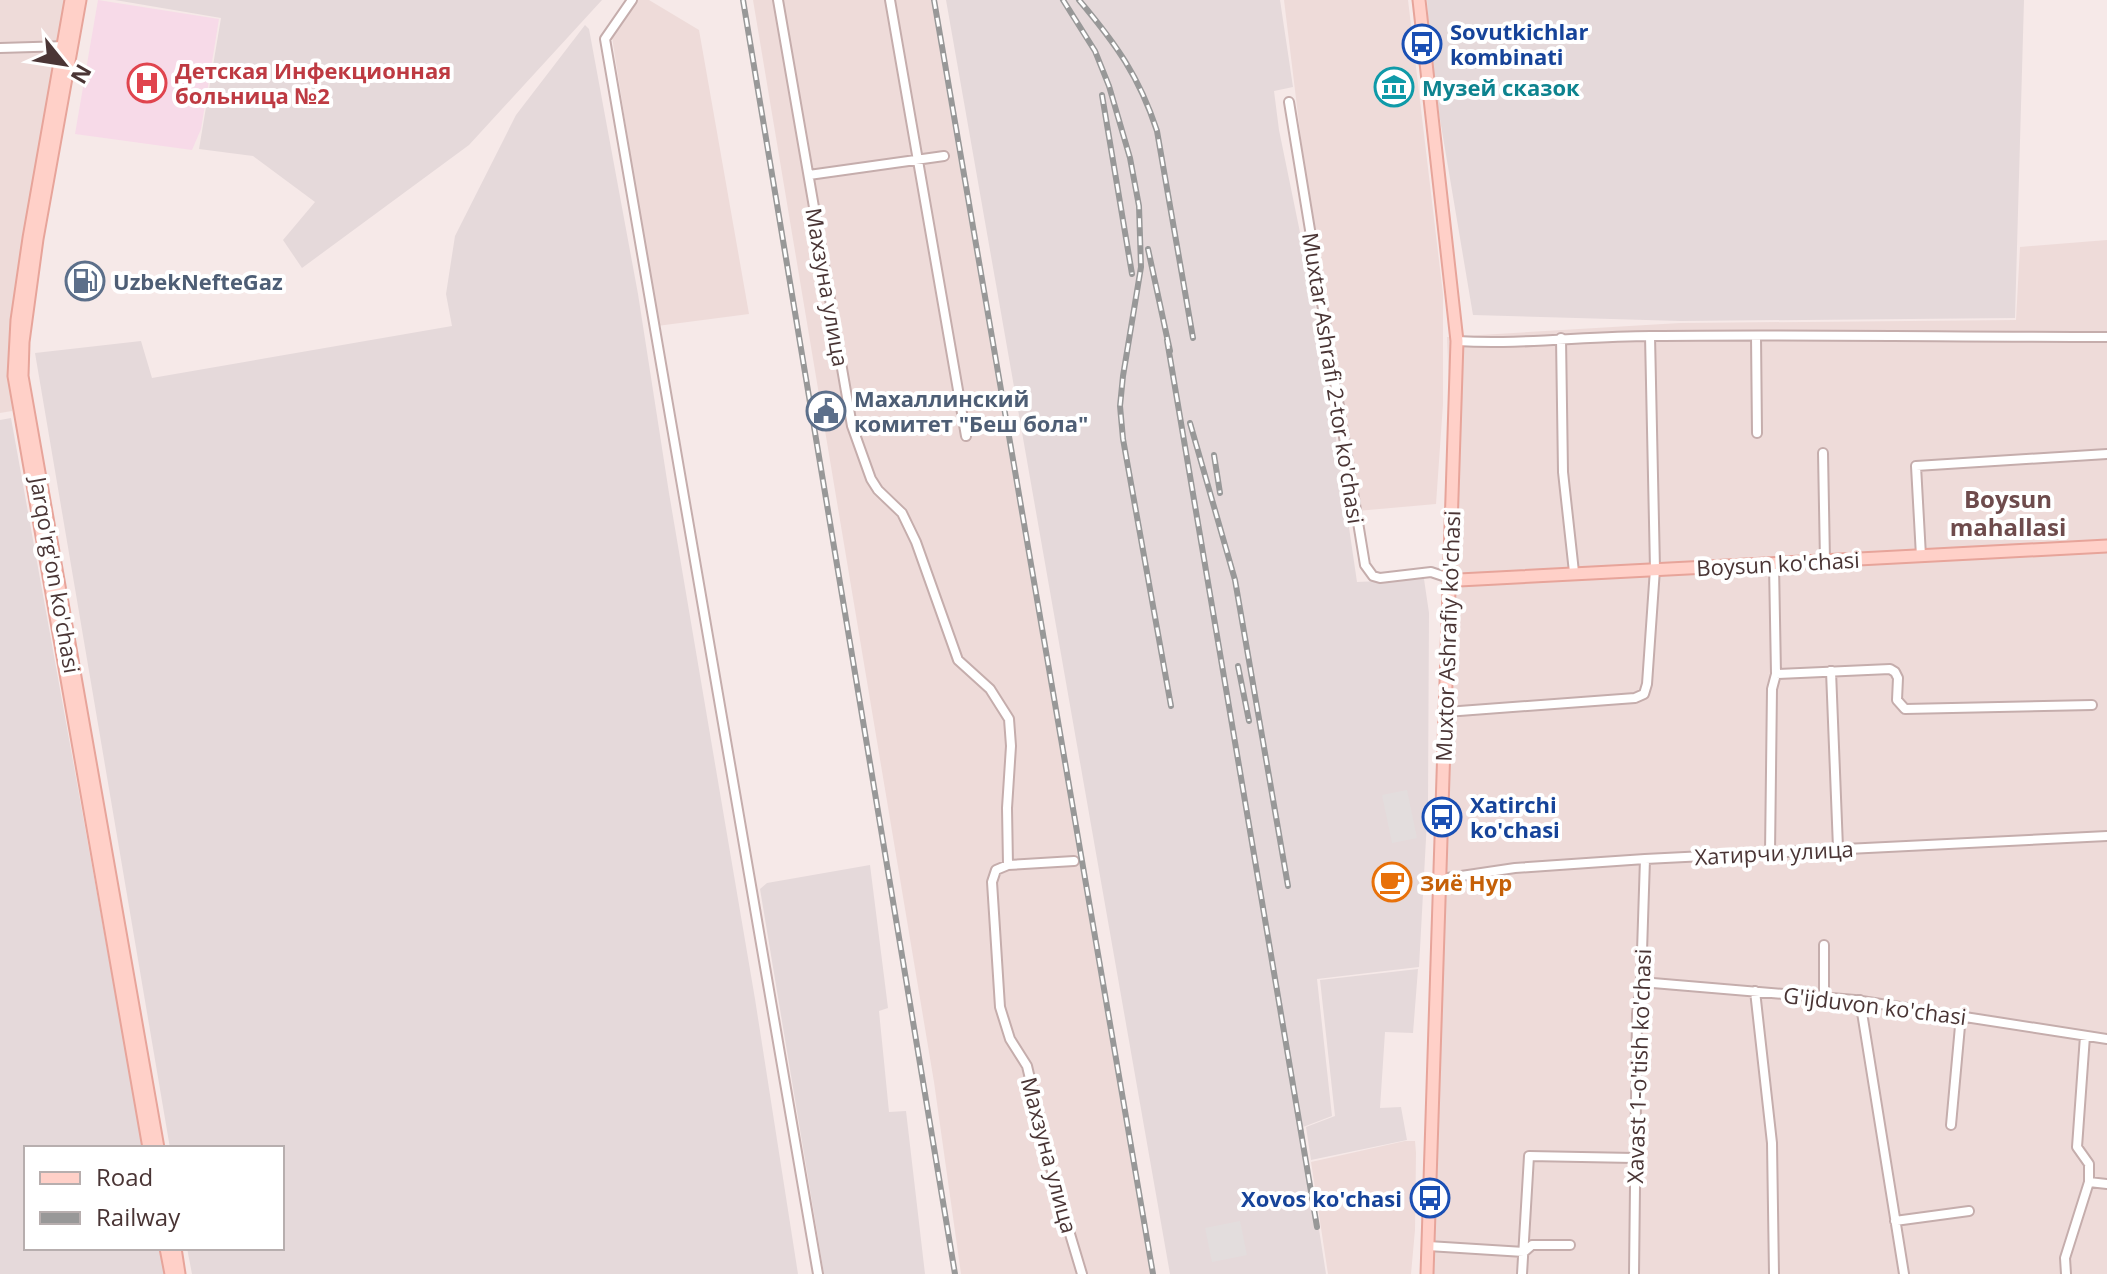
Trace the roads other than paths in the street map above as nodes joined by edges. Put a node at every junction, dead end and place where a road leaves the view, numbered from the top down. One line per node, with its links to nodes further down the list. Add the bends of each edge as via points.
1 (71, 0): 7 (main road, Jarqo'rg'on ko'chasi)
2 (80, 0): 7 (main road, Jarqo'rg'on ko'chasi)
3 (632, 0): 63 (street, via 605,39)
4 (778, 0): 12 (street, Махзуна улица)
5 (890, 0): 11 (street)
6 (1419, 0): 17 (main road, Muxtor Ashrafiy ko'chasi)
7 (68, 46): 8 (street); 49 (main road, Jarqo'rg'on ko'chasi, via 29,238 14,376); 50 (main road, Jarqo'rg'on ko'chasi, via 37,239 22,376)
8 (0, 48)
9 (1289, 102): 28 (street, Muxtar Ashrafi 2-tor ko'chasi, via 1365,565 1380,578 1431,572)
10 (944, 156): 11 (street)
11 (919, 158): 12 (street); 19 (street)
12 (809, 175): 38 (street, Махзуна улица, via 852,426 871,479 902,513 916,542 958,660 990,689 1009,719)
13 (1650, 336): 14 (street); 16 (street); 26 (street)
14 (1756, 336): 15 (street); 18 (street)
15 (2107, 337)
16 (1561, 338): 17 (street); 27 (street, via 1563,472)
17 (1457, 341): 28 (main road, Muxtor Ashrafiy ko'chasi)
18 (1757, 433)
19 (966, 436)
20 (1823, 453): 24 (street)
21 (2107, 454): 23 (street, via 1916,466)
22 (2107, 546): 23 (main road, Boysun ko'chasi)
23 (1921, 556): 24 (main road, Boysun ko'chasi)
24 (1825, 561): 25 (main road, Boysun ko'chasi)
25 (1774, 565): 26 (main road, Boysun ko'chasi); 30 (street)
26 (1655, 569): 27 (main road, Boysun ko'chasi); 32 (street, via 1644,694)
27 (1574, 572): 28 (main road, Boysun ko'chasi)
28 (1449, 578): 32 (main road, Muxtor Ashrafiy ko'chasi)
29 (1831, 671): 30 (street); 31 (street, via 1890,669 1898,678 1897,700 1905,709); 34 (street)
30 (1776, 674): 35 (street)
31 (2092, 705)
32 (1446, 712): 39 (main road, Muxtor Ashrafiy ko'chasi)
33 (2107, 836): 34 (street, Хатирчи улица)
34 (1838, 848): 35 (street, Хатирчи улица)
35 (1770, 853): 36 (street, Хатирчи улица)
36 (1645, 859): 39 (street, Хатирчи улица); 41 (street, Xavast 1-o'tish ko'chasi)
37 (1074, 861): 38 (street)
38 (1008, 865): 64 (street, Махзуна улица, via 996,870 992,882 1000,1007 1010,1039 1026,1062)
39 (1441, 879): 57 (main road, Muxtor Ashrafiy ko'chasi)
40 (1824, 945): 43 (street)
41 (1641, 982): 42 (street, G'ijduvon ko'chasi); 51 (street, Xavast 1-o'tish ko'chasi)
42 (1755, 991): 43 (street, G'ijduvon ko'chasi); 68 (street, via 1772,1143)
43 (1824, 997): 44 (street, G'ijduvon ko'chasi)
44 (1860, 1000): 45 (street, G'ijduvon ko'chasi); 55 (street)
45 (1961, 1015): 46 (street, G'ijduvon ko'chasi); 48 (street)
46 (2085, 1036): 47 (street, G'ijduvon ko'chasi); 52 (street, via 2077,1147 2089,1164)
47 (2107, 1039)
48 (1951, 1125)
49 (149, 1146)
50 (158, 1146)
51 (1634, 1158): 60 (street, via 1529,1156); 67 (street, Xavast 1-o'tish ko'chasi)
52 (2089, 1182): 53 (street); 70 (street, via 2065,1258)
53 (2107, 1184)
54 (1969, 1211): 55 (street)
55 (1895, 1221): 69 (street)
56 (1570, 1245): 60 (street, via 1532,1245)
57 (1428, 1246): 60 (street); 65 (main road, Muxtor Ashrafiy ko'chasi)
58 (166, 1250): 61 (main road)
59 (175, 1250): 62 (main road)
60 (1524, 1252): 66 (street)
61 (171, 1274)
62 (179, 1274)
63 (818, 1274)
64 (1082, 1274)
65 (1427, 1274)
66 (1522, 1274)
67 (1634, 1274)
68 (1774, 1274)
69 (1904, 1274)
70 (2066, 1274)

